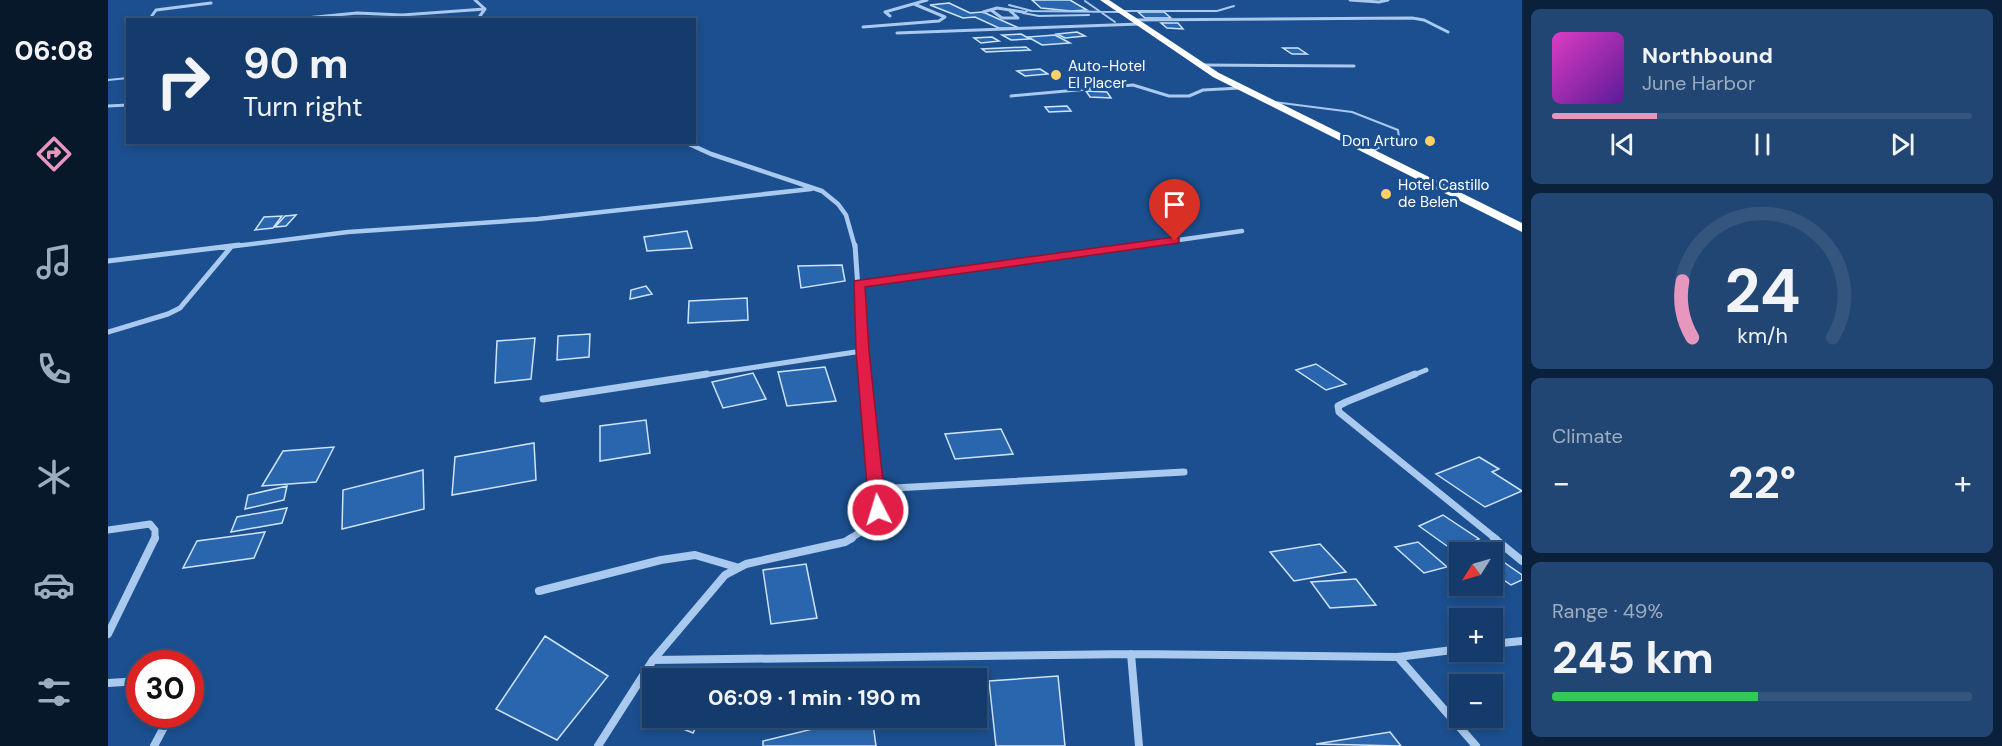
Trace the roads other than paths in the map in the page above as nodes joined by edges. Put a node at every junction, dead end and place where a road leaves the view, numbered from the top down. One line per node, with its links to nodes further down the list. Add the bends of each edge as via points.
1 (475, 0): 12 (street)
2 (927, 0): 8 (street)
3 (1104, 0): 20 (highway)
4 (1350, 0): 5 (street)
5 (1388, 0)
6 (1085, 1): 16 (lane)
7 (211, 3): 21 (street, via 156,10)
8 (914, 4): 18 (street, via 885,12); 24 (street, via 945,17 939,21)
9 (1009, 5): 15 (lane)
10 (1234, 6): 20 (lane, via 1218,11)
11 (997, 8): 13 (street); 13 (street, via 991,10 1002,18 1018,18); 14 (street)
12 (485, 9): 22 (street); 23 (street)
13 (1009, 10): 15 (street)
14 (983, 12)
15 (1026, 12): 16 (lane); 19 (lane, via 1025,15); 19 (lane, via 1043,13)
16 (1098, 12): 17 (lane); 20 (lane)
17 (1102, 14): 19 (lane); 20 (lane); 20 (lane)
18 (891, 16)
19 (1038, 16)
20 (1125, 17): 25 (street, via 1412,18); 26 (street); 27 (highway)
21 (150, 18)
22 (306, 18)
23 (479, 18)
24 (863, 27)
25 (1448, 32)
26 (897, 33)
27 (1200, 65): 28 (street); 31 (highway)
28 (1354, 66)
29 (126, 78): 30 (lane)
30 (108, 80)
31 (1240, 88): 32 (street, via 1203,90 1189,96 1169,96 1133,86); 33 (highway)
32 (1011, 96)
33 (1268, 102): 37 (highway); 37 (lane, via 1338,107 1370,115 1398,129 1399,137)
34 (126, 105): 35 (street)
35 (108, 106)
36 (688, 144): 38 (street)
37 (1368, 153): 39 (highway)
38 (816, 188): 41 (street, via 538,219 348,232); 43 (street, via 843,209 851,226)
39 (1522, 228)
40 (1242, 231): 43 (street)
41 (231, 247): 42 (street); 44 (street, via 180,308)
42 (108, 261)
43 (859, 284): 45 (street)
44 (108, 332)
45 (862, 351): 47 (street); 49 (street)
46 (1426, 370): 51 (street, via 1346,402 1338,406 1339,412)
47 (543, 399)
48 (1184, 472): 49 (street)
49 (876, 489): 52 (street, via 878,510 866,529 845,542)
50 (108, 530): 54 (street, via 150,524 155,530 155,540)
51 (1522, 561)
52 (736, 567): 53 (street, via 695,555); 60 (street)
53 (539, 591)
54 (108, 634)
55 (1522, 640): 56 (street)
56 (1503, 643)
57 (1449, 650): 59 (street)
58 (1131, 654): 59 (street); 60 (street); 66 (street)
59 (1398, 657): 67 (street)
60 (653, 660): 65 (street)
61 (126, 682): 62 (street)
62 (108, 683)
63 (164, 728): 64 (street)
64 (154, 746)
65 (598, 746)
66 (1138, 746)
67 (1476, 746)

